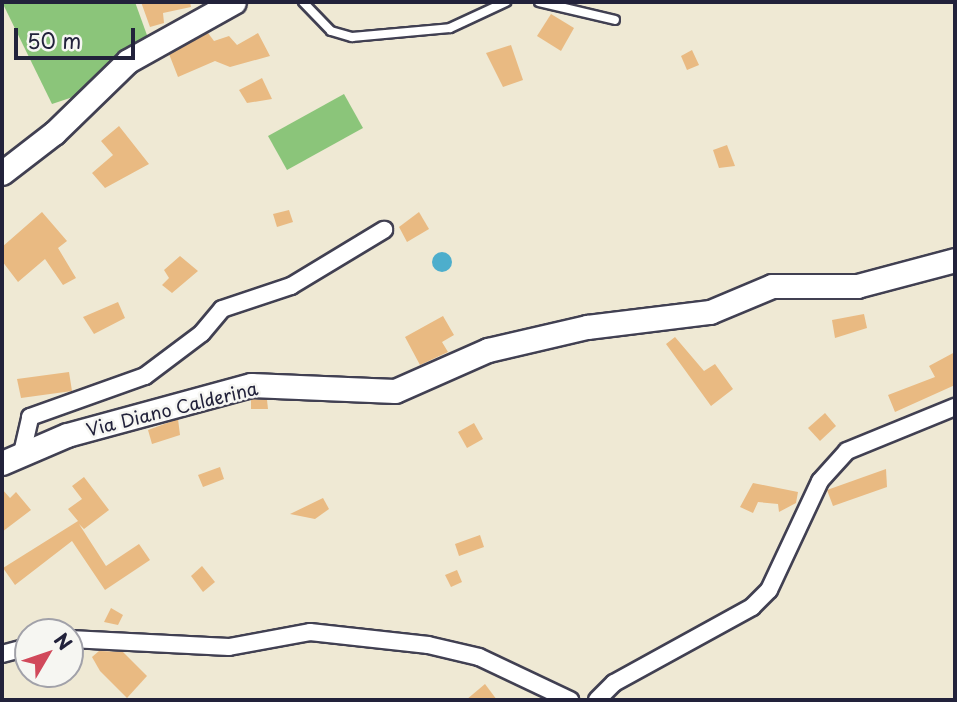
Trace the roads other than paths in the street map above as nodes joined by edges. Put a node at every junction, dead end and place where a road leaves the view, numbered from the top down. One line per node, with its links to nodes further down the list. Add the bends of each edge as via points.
1 (234, 2): 6 (main road, via 128,61 54,133)
2 (303, 2): 3 (lane, via 331,31 352,37 450,28)
3 (506, 2)
4 (538, 2): 5 (lane)
5 (615, 20)
6 (2, 173)
7 (384, 230): 10 (street, via 281,290 222,309 202,333 145,376 30,417)
8 (955, 260): 10 (main road, Via Diano Calderina, via 857,285 772,286 710,312 587,327 508,346 395,391 251,385)
9 (955, 407): 13 (street, via 847,452 820,481 769,590 752,607 614,682)
10 (12, 458)
11 (84, 640): 12 (street, via 229,648 310,632 428,645 479,657)
12 (570, 700)
13 (597, 700)

